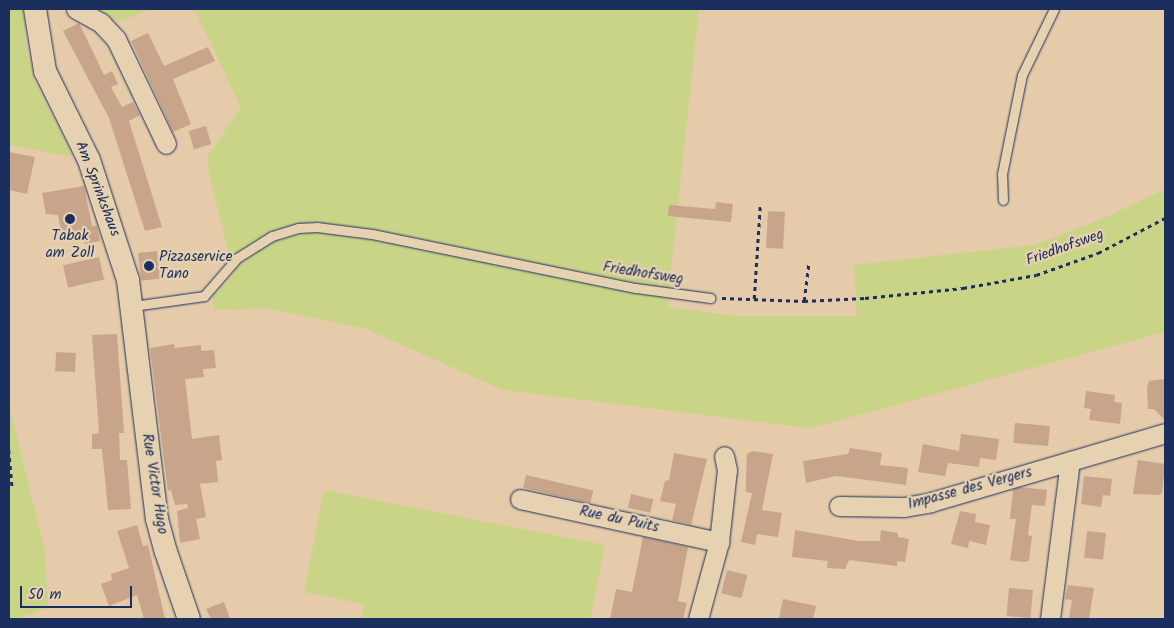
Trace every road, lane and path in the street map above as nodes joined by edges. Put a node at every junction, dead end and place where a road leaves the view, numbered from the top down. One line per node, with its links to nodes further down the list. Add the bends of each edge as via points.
1 (35, 9): 12 (street, Am Sprinkshaus, via 45,71 90,160 104,197 128,280)
2 (76, 9): 4 (street, via 102,23 116,39)
3 (1054, 9): 5 (lane, via 1022,75 1002,174)
4 (166, 144)
5 (1003, 200)
6 (760, 206): 10 (path)
7 (1165, 218): 11 (path, Friedhofsweg, via 1098,253 1036,275 963,288)
8 (809, 262): 11 (path)
9 (710, 298): 10 (path, Friedhofsweg); 12 (lane, Friedhofsweg, via 636,288 372,234 308,228 272,236 237,258 204,296)
10 (754, 300): 11 (path, Friedhofsweg)
11 (804, 301)
12 (132, 306): 13 (street, Am Sprinkshaus)
13 (136, 345): 22 (street, Rue Victor Hugo, via 158,519)
14 (1165, 433): 17 (street, Impasse des Vergers)
15 (9, 450): 18 (path)
16 (724, 456): 21 (street, via 727,470)
17 (1070, 460): 20 (street, Impasse des Vergers, via 913,505 873,509); 24 (street)
18 (12, 488)
19 (520, 499): 21 (street, Rue du Puits)
20 (839, 506)
21 (719, 542): 23 (street)
22 (189, 619)
23 (698, 619)
24 (1050, 619)

